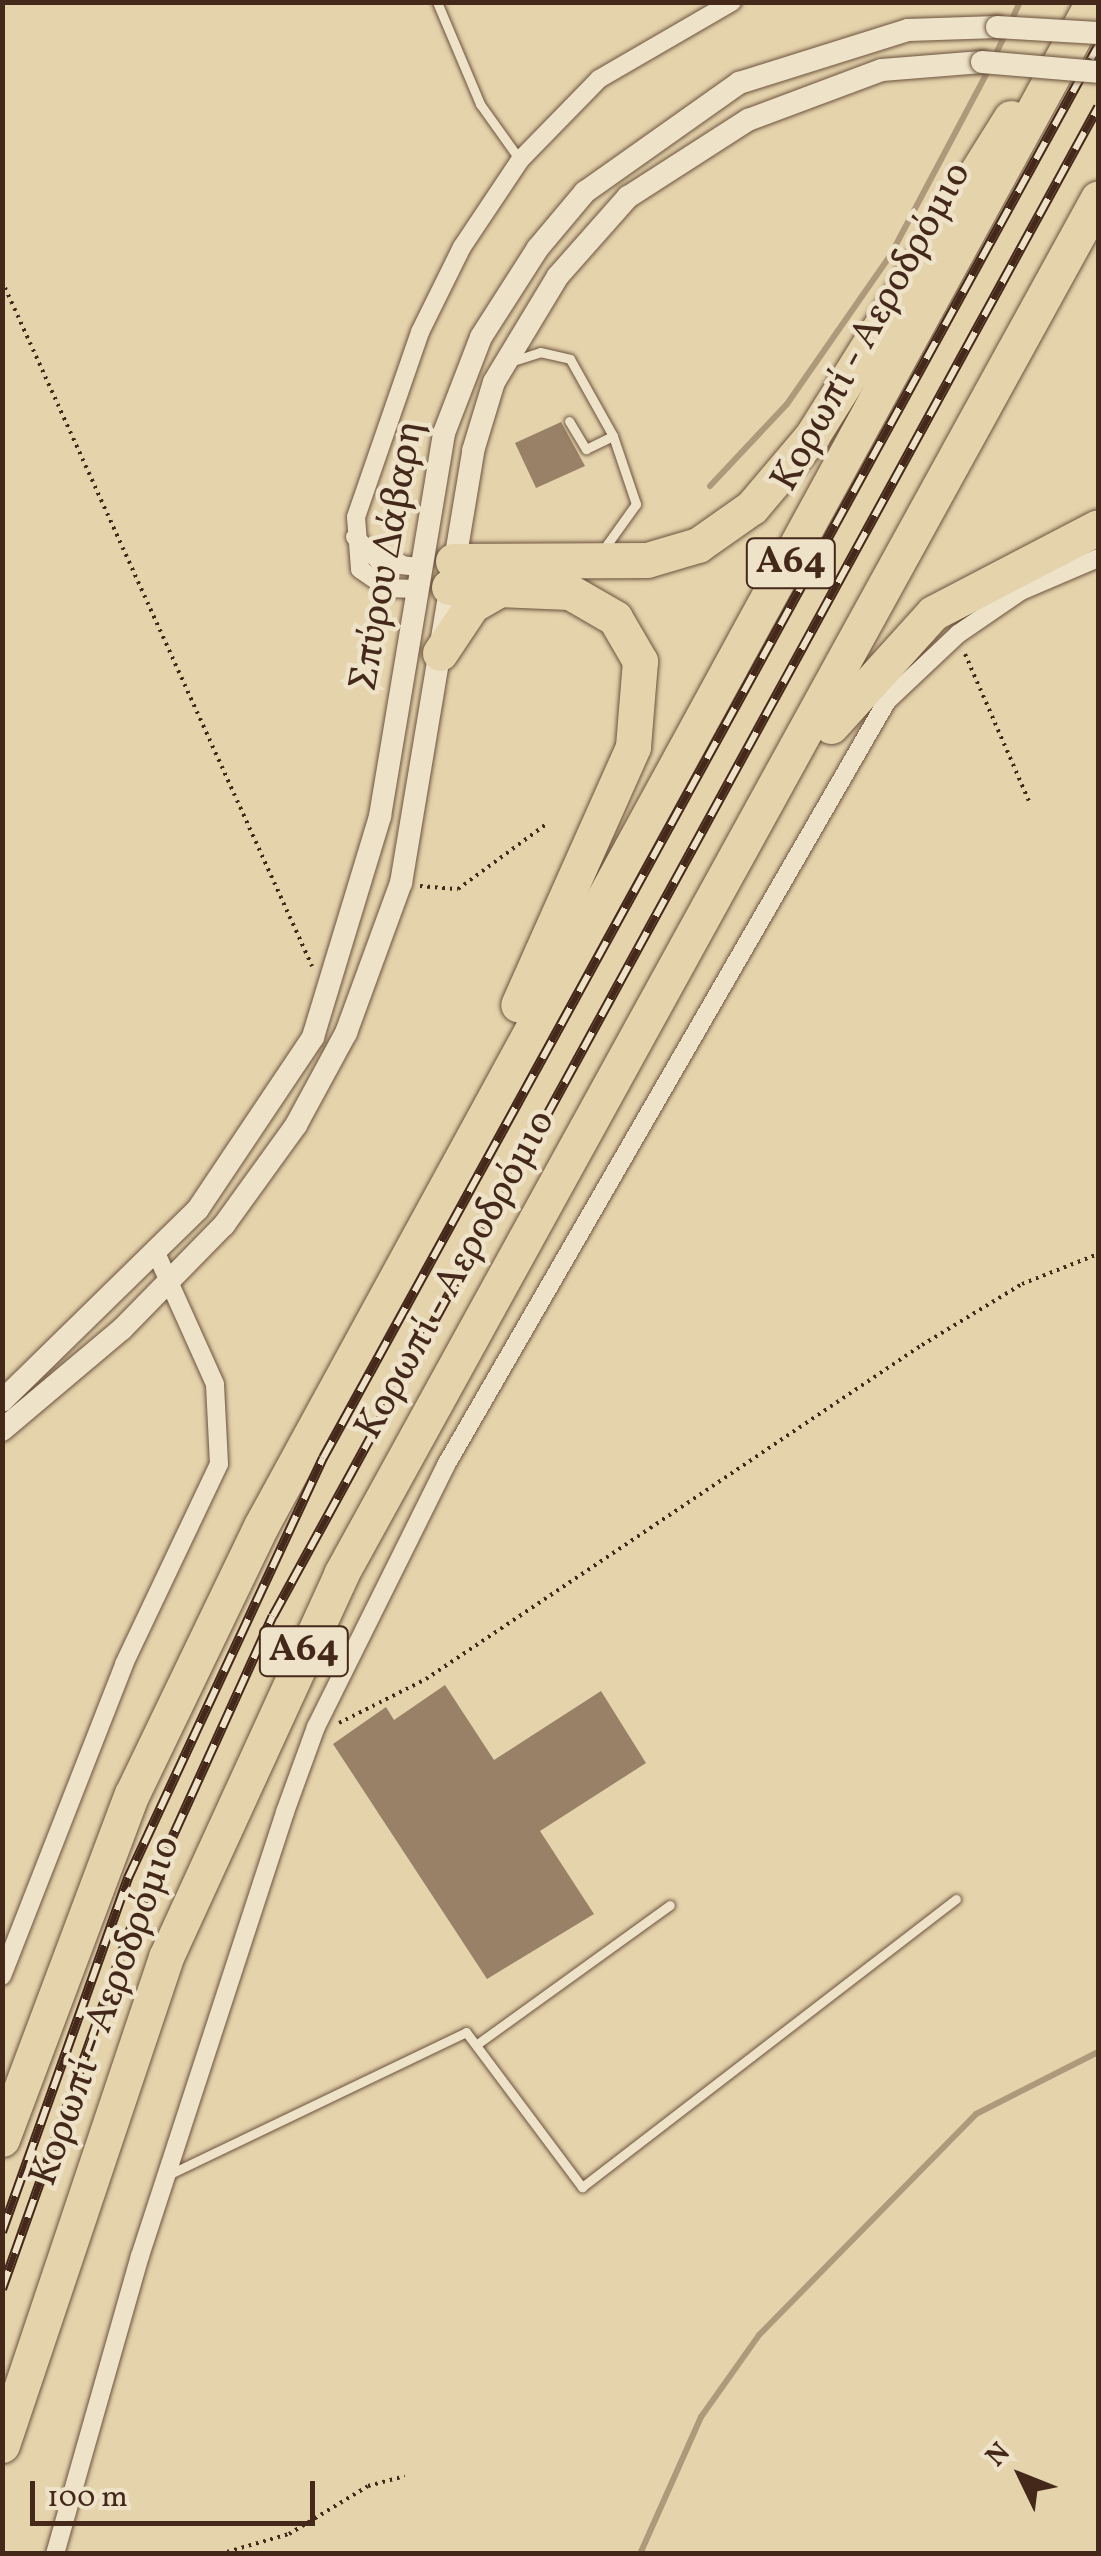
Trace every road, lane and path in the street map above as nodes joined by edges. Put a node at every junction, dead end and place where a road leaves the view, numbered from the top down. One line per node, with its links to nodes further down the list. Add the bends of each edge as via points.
1 (437, 2): 7 (lane, via 480,104)
2 (732, 2): 7 (street, via 600,79)
3 (1072, 2): 15 (highway, via 1019,106 780,479 698,544)
4 (1093, 2): 25 (highway, Κορωπί - Αεροδρόμιο / Α64, via 910,350)
5 (1098, 34): 16 (street, Σπύρου Δάβαρη, bridge, via 997,26 908,30 739,83 585,192 515,282 460,383)
6 (1098, 72): 10 (street, Σπύρου Δάβαρη, bridge, via 982,62 882,70 817,89 689,150 587,239)
7 (520, 160): 16 (street, via 420,332 354,535 360,570 374,582)
8 (1098, 198): 24 (highway, Κορωπί - Αεροδρόμιο / Α64)
9 (2, 282): 23 (path, via 301,948)
10 (494, 382): 12 (lane, via 516,358 557,352); 16 (street, Σπύρου Δάβαρη)
11 (569, 421): 12 (lane, via 586,449)
12 (613, 436): 15 (lane, via 636,504 606,548)
13 (1098, 527): 24 (highway, via 972,587 896,646 830,727)
14 (1098, 558): 18 (street, via 1022,591)
15 (581, 564): 16 (highway)
16 (434, 576): 17 (highway); 19 (street, Σπύρου Δάβαρη); 23 (street, Σπύρου Δάβαρη)
17 (506, 586): 19 (highway, via 472,605); 25 (highway, via 594,602 630,637 644,690 633,747 500,1046)
18 (958, 634): 20 (path); 31 (street, via 887,700 851,755 446,1464)
19 (440, 654): 22 (street, Σπύρου Δάβαρη)
20 (1029, 801)
21 (548, 823): 22 (path, via 458,889)
22 (401, 883): 28 (street, Σπύρου Δάβαρη, via 373,972 314,1094 261,1176)
23 (335, 983): 27 (street, Σπύρου Δάβαρη, via 247,1147)
24 (648, 1020): 38 (highway, Κορωπί - Αεροδρόμιο / Α64, via 414,1434 218,1830 122,2075)
25 (478, 1119): 36 (highway, Κορωπί - Αεροδρόμιο / Α64, via 169,1712)
26 (1098, 1254): 31 (path, via 1022,1284 922,1345 426,1679)
27 (156, 1255): 28 (street); 29 (street, Σπύρου Δάβαρη)
28 (174, 1280): 30 (street, Σπύρου Δάβαρη); 34 (street, via 215,1384 219,1464 124,1664)
29 (2, 1402)
30 (2, 1430)
31 (316, 1728): 37 (street)
32 (956, 1899): 35 (lane, via 582,2187)
33 (670, 1905): 35 (lane)
34 (2, 1976)
35 (480, 2042): 37 (lane, via 452,2035)
36 (2, 2138)
37 (170, 2174): 40 (street)
38 (2, 2445)
39 (405, 2476): 41 (path, via 368,2486 289,2534)
40 (55, 2554)
41 (220, 2554)

